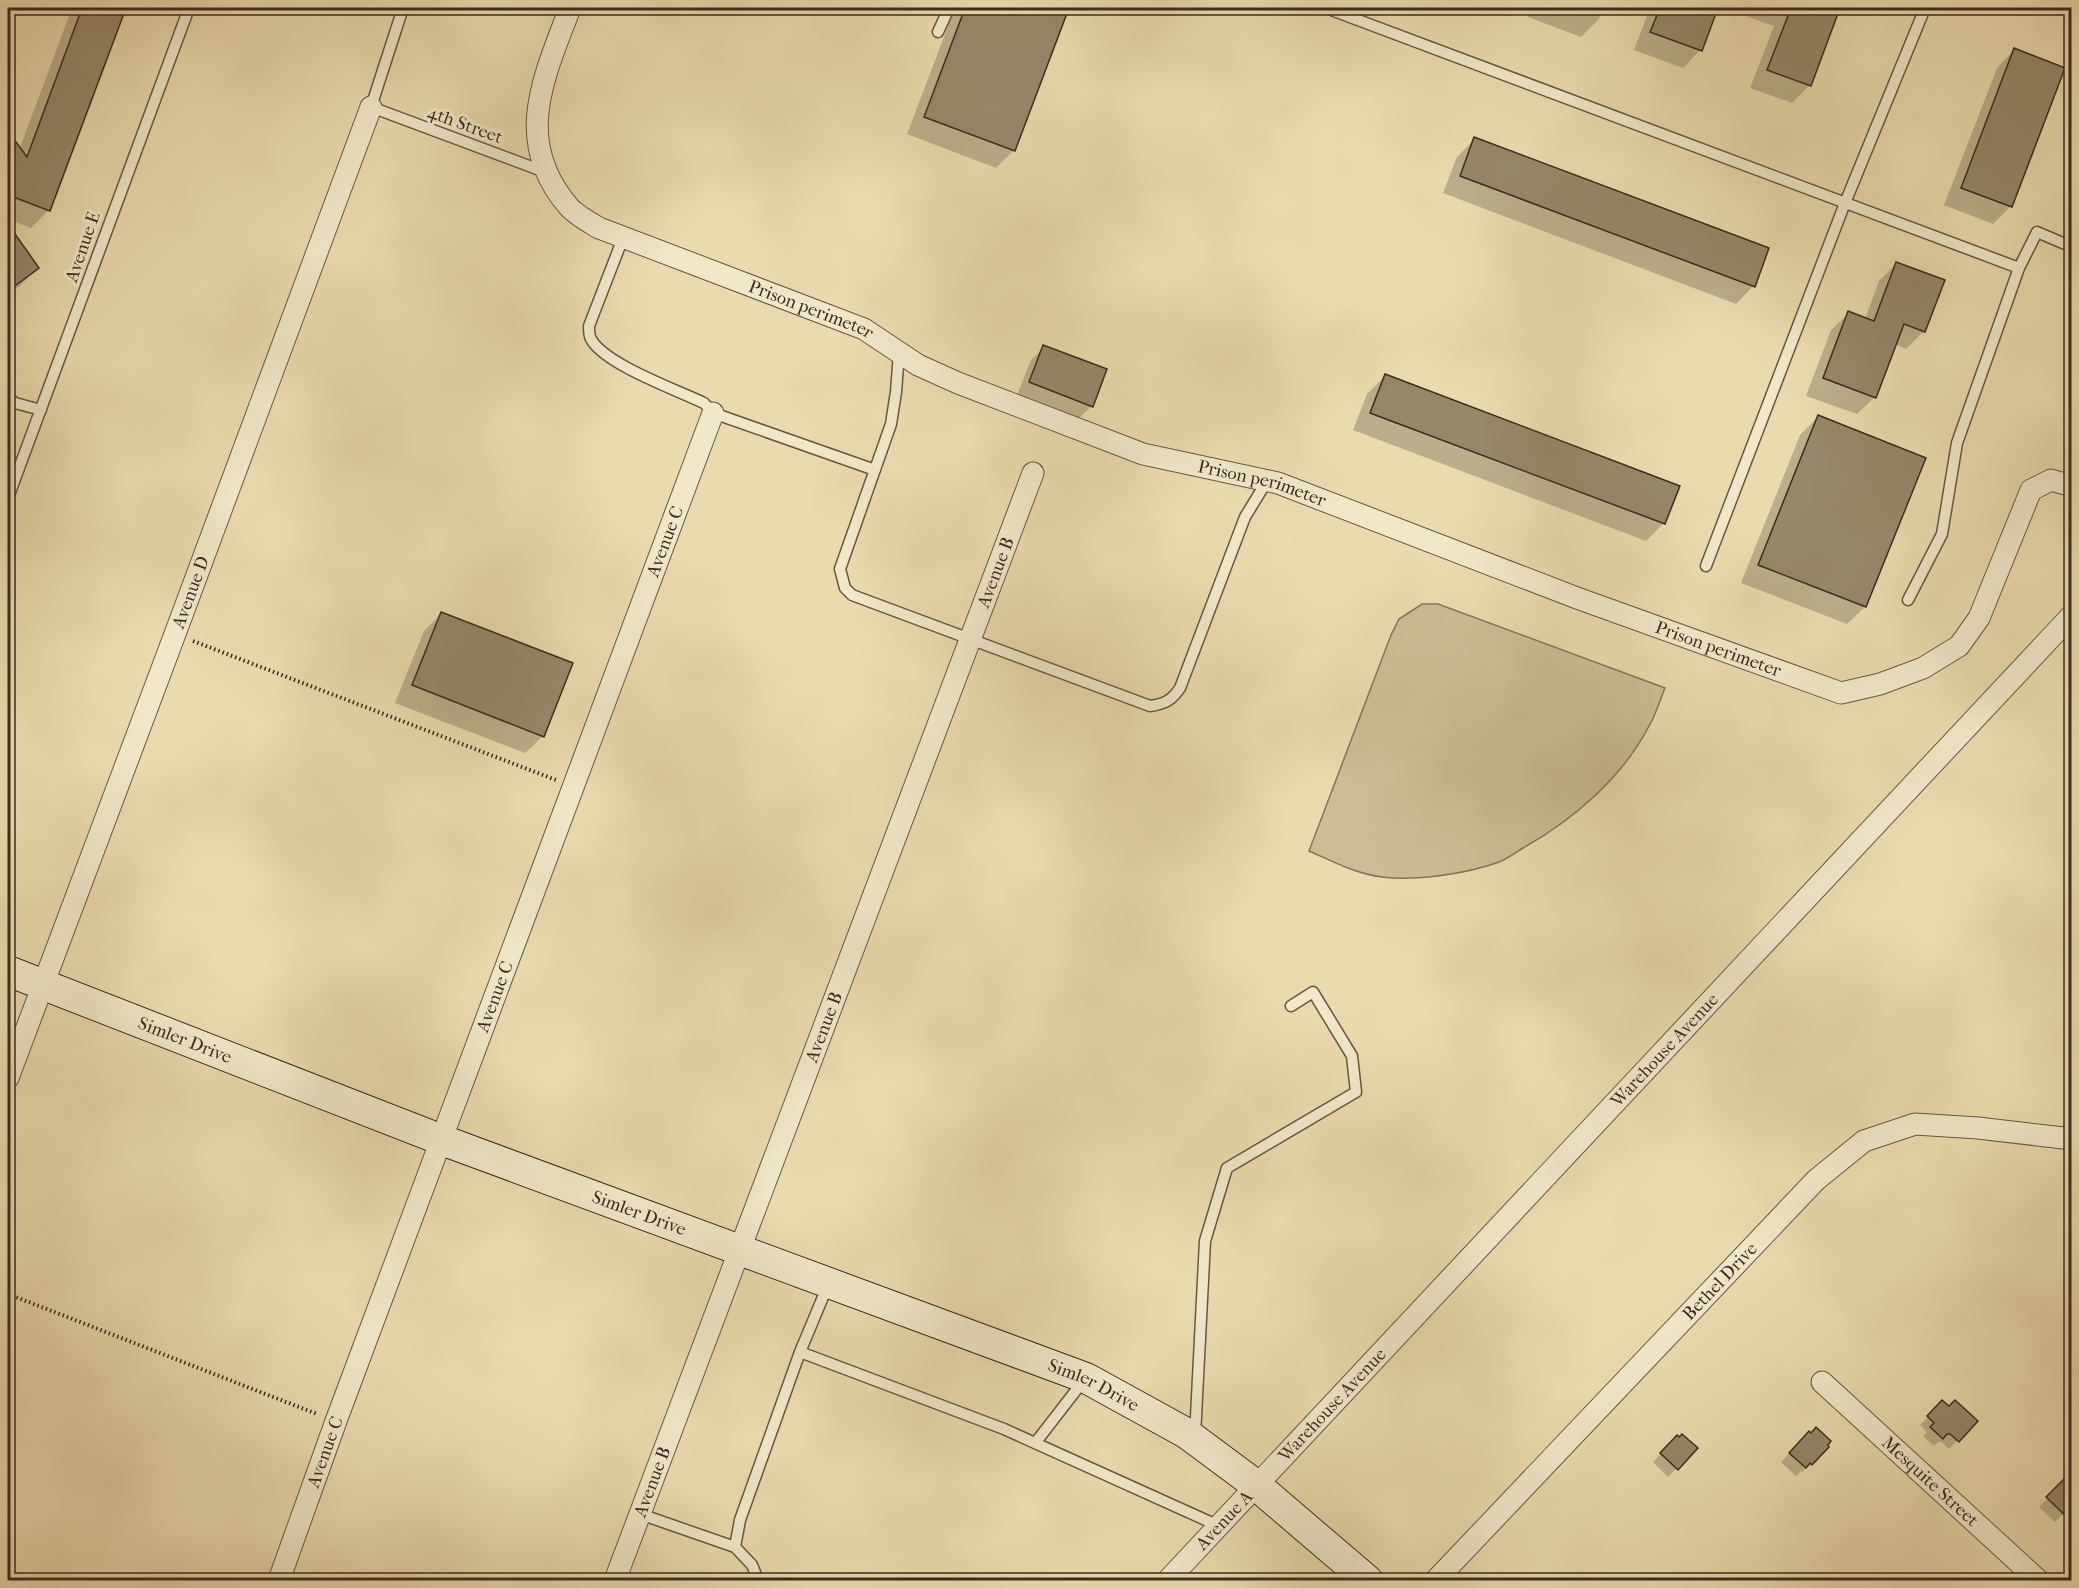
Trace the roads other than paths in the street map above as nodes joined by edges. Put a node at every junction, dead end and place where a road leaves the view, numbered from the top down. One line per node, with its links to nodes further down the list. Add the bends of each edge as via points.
1 (189, 8): 16 (lane, Avenue E)
2 (403, 8): 8 (lane)
3 (570, 8): 9 (street, Prison perimeter, via 543,80 536,115 541,155)
4 (949, 8): 7 (lane)
5 (1326, 8): 10 (lane)
6 (1925, 8): 10 (lane)
7 (938, 32)
8 (371, 107): 9 (lane, 4th Street); 28 (street, Avenue D)
9 (549, 173): 11 (street, Prison perimeter, via 570,208 599,228)
10 (1845, 202): 13 (lane); 23 (lane)
11 (623, 238): 14 (street, Prison perimeter, via 864,329); 17 (lane, via 589,326 590,338 614,361 704,403)
12 (2072, 247): 13 (lane, via 2037,232)
13 (2019, 268): 24 (lane, via 1957,443 1942,534)
14 (899, 352): 18 (lane, via 891,424); 20 (street, Prison perimeter, via 958,383 1143,454)
15 (8, 397): 16 (lane, via 15,403)
16 (41, 410): 22 (lane, Avenue E)
17 (713, 413): 18 (lane); 32 (street, Avenue C)
18 (875, 470): 26 (lane, via 840,569 845,588 852,596)
19 (1033, 473): 26 (street, Avenue B)
20 (1267, 481): 21 (street, Prison perimeter, via 1841,693 1923,668 1959,646 1979,618 2031,490 2051,480); 26 (lane, via 1245,517 1180,688 1161,705 1150,706)
21 (2072, 486)
22 (8, 498)
23 (1706, 566)
24 (1908, 600)
25 (2072, 615): 40 (street, Warehouse Avenue)
26 (970, 638): 33 (street, Avenue B)
27 (8, 971): 28 (street, Simler Drive)
28 (43, 984): 30 (street, Avenue D); 32 (street, Simler Drive)
29 (1291, 1006): 38 (lane, via 1313,992 1352,1056 1356,1092 1227,1168 1205,1241)
30 (8, 1078)
31 (2072, 1139): 49 (street, Bethel Drive, via 1915,1124 1864,1141 1816,1180)
32 (442, 1140): 33 (street, Simler Drive); 44 (street, Avenue C)
33 (741, 1249): 34 (street, Simler Drive); 41 (street, Avenue B)
34 (830, 1282): 35 (lane); 36 (street, Simler Drive)
35 (800, 1352): 39 (lane); 43 (lane, via 740,1520)
36 (1086, 1377): 38 (street, Simler Drive); 39 (lane)
37 (1822, 1382): 50 (street, Mesquite Street)
38 (1195, 1440): 40 (street, Simler Drive)
39 (1036, 1443): 42 (lane)
40 (1256, 1485): 42 (street, Avenue A); 48 (street, Simler Drive)
41 (640, 1514): 43 (lane); 45 (street, Avenue B)
42 (1219, 1526): 47 (street, Avenue A)
43 (735, 1547): 46 (lane, via 752,1565)
44 (279, 1581)
45 (615, 1581)
46 (758, 1581)
47 (1168, 1581)
48 (1367, 1581)
49 (1436, 1581)
50 (2038, 1581)

